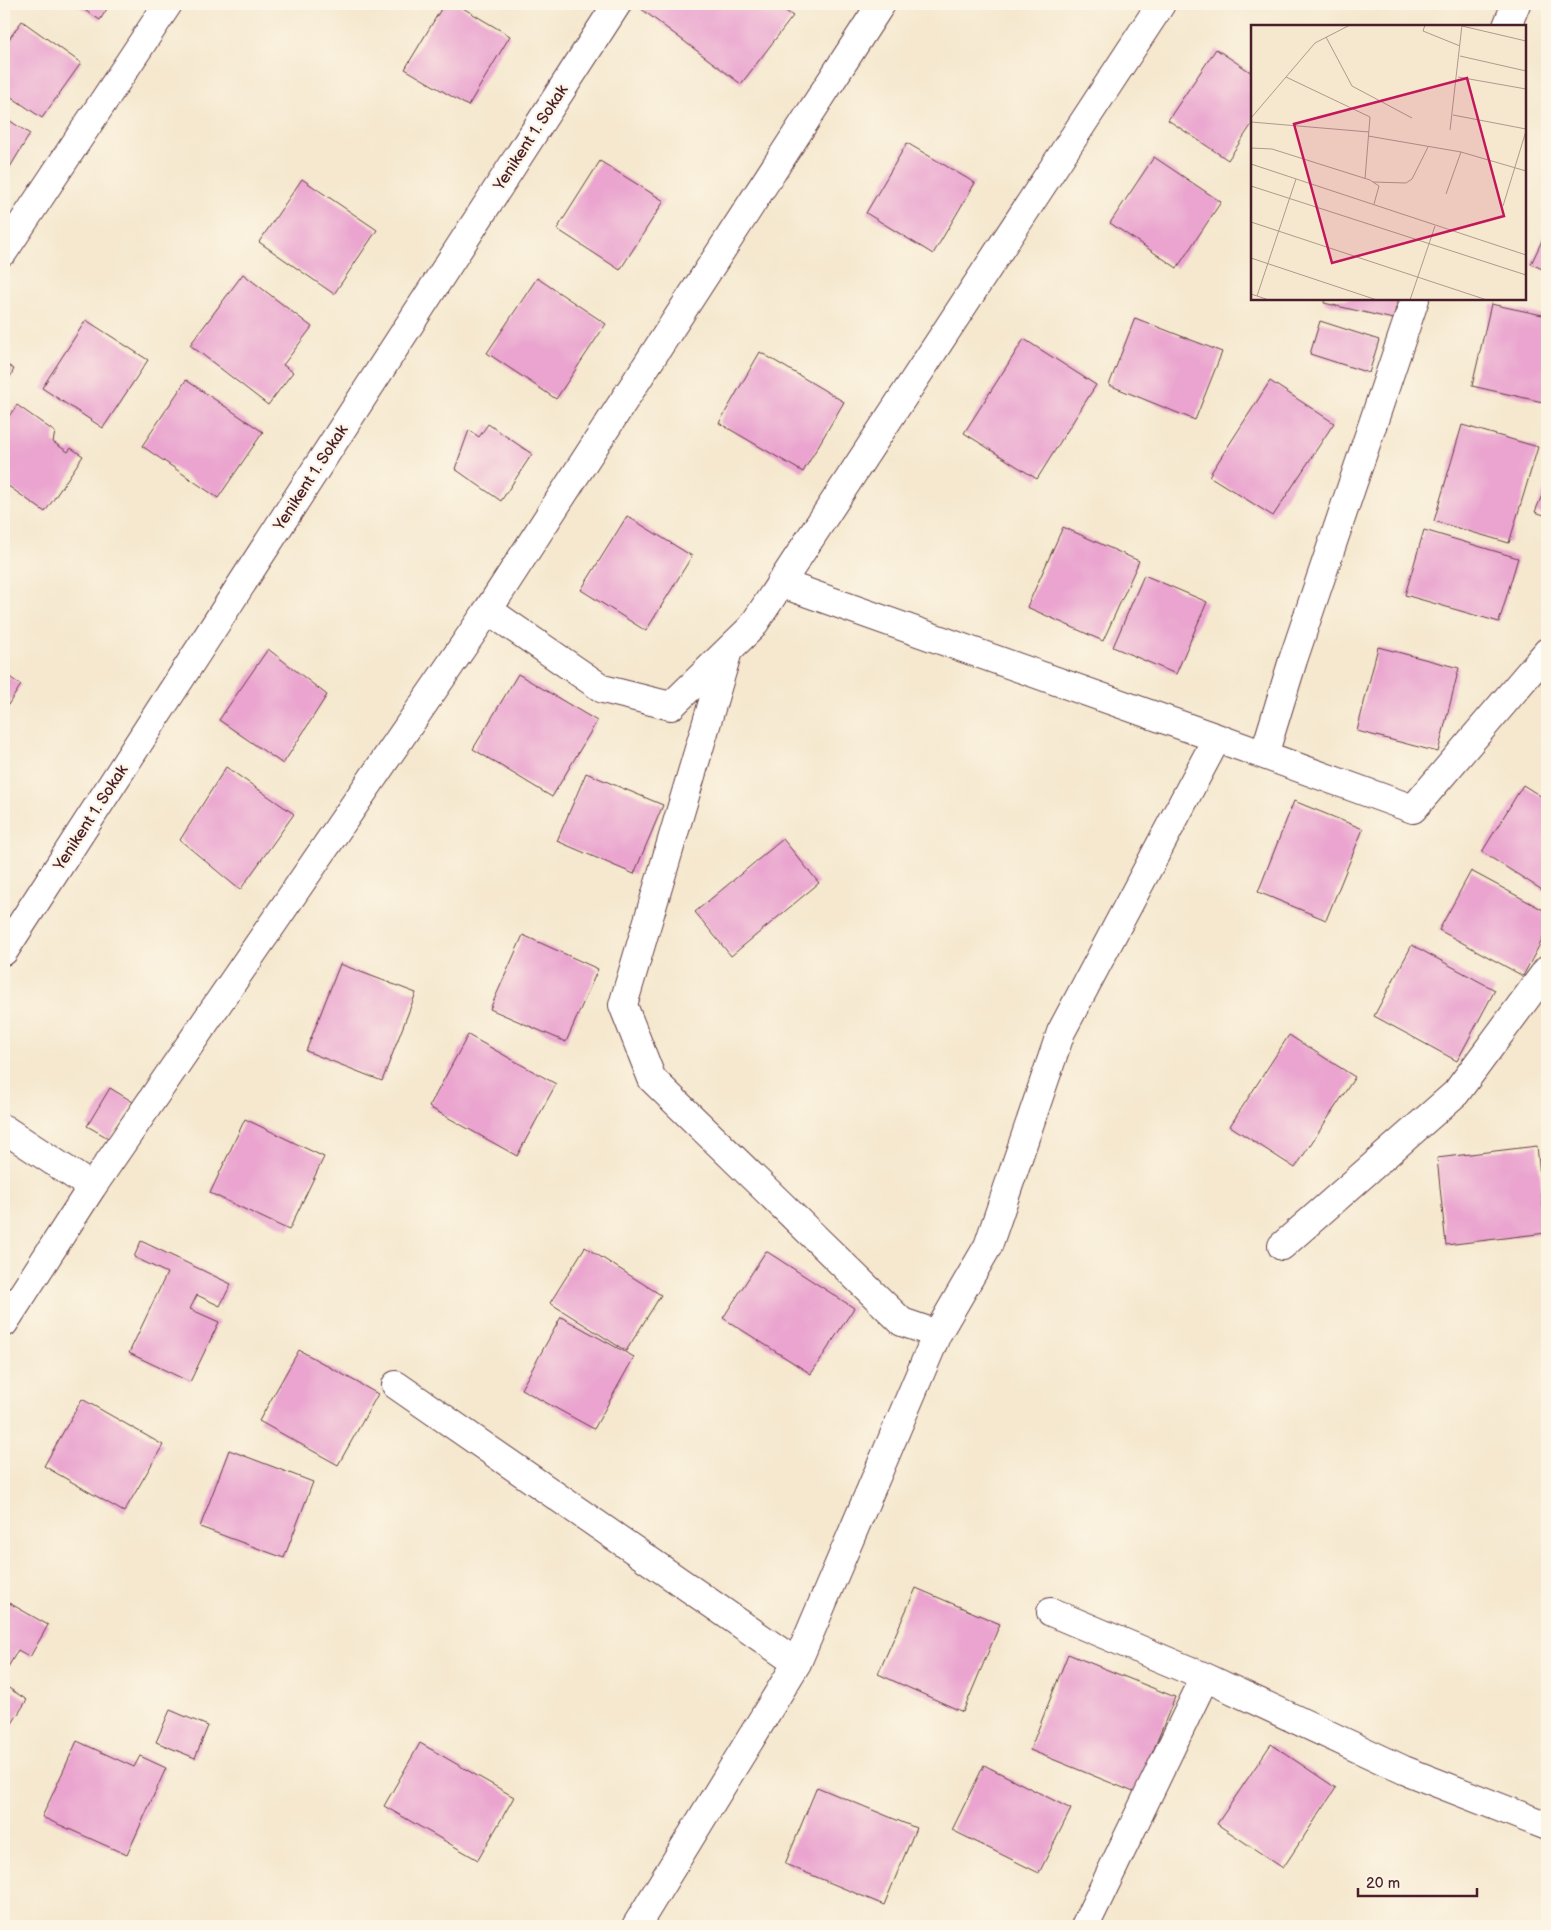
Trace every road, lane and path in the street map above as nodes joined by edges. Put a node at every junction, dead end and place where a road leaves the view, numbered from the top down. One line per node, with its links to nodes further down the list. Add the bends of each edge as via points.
1 (168, 4): 7 (street)
2 (617, 4): 15 (street, Yenikent 1. Sokak)
3 (881, 4): 10 (street)
4 (1161, 4): 9 (street)
5 (1516, 4): 6 (street)
6 (1507, 25)
7 (4, 252)
8 (1415, 300): 14 (street)
9 (780, 584): 11 (street, via 752,627); 13 (street)
10 (488, 610): 11 (street, via 603,689 671,706); 18 (street)
11 (729, 650): 21 (street, via 623,1005 652,1079 902,1322)
12 (1547, 652): 14 (street, via 1413,809)
13 (1217, 738): 14 (street); 21 (street, via 1061,1032 988,1246)
14 (1264, 754)
15 (4, 951)
16 (1547, 970): 19 (street, via 1456,1092)
17 (4, 1129): 18 (street)
18 (92, 1187): 20 (street)
19 (1282, 1246)
20 (4, 1323)
21 (937, 1334): 24 (street)
22 (396, 1385): 24 (street)
23 (1052, 1612): 25 (street)
24 (797, 1663): 27 (street)
25 (1205, 1677): 26 (street, via 1404,1770); 28 (street)
26 (1547, 1826)
27 (636, 1926)
28 (1085, 1926)

